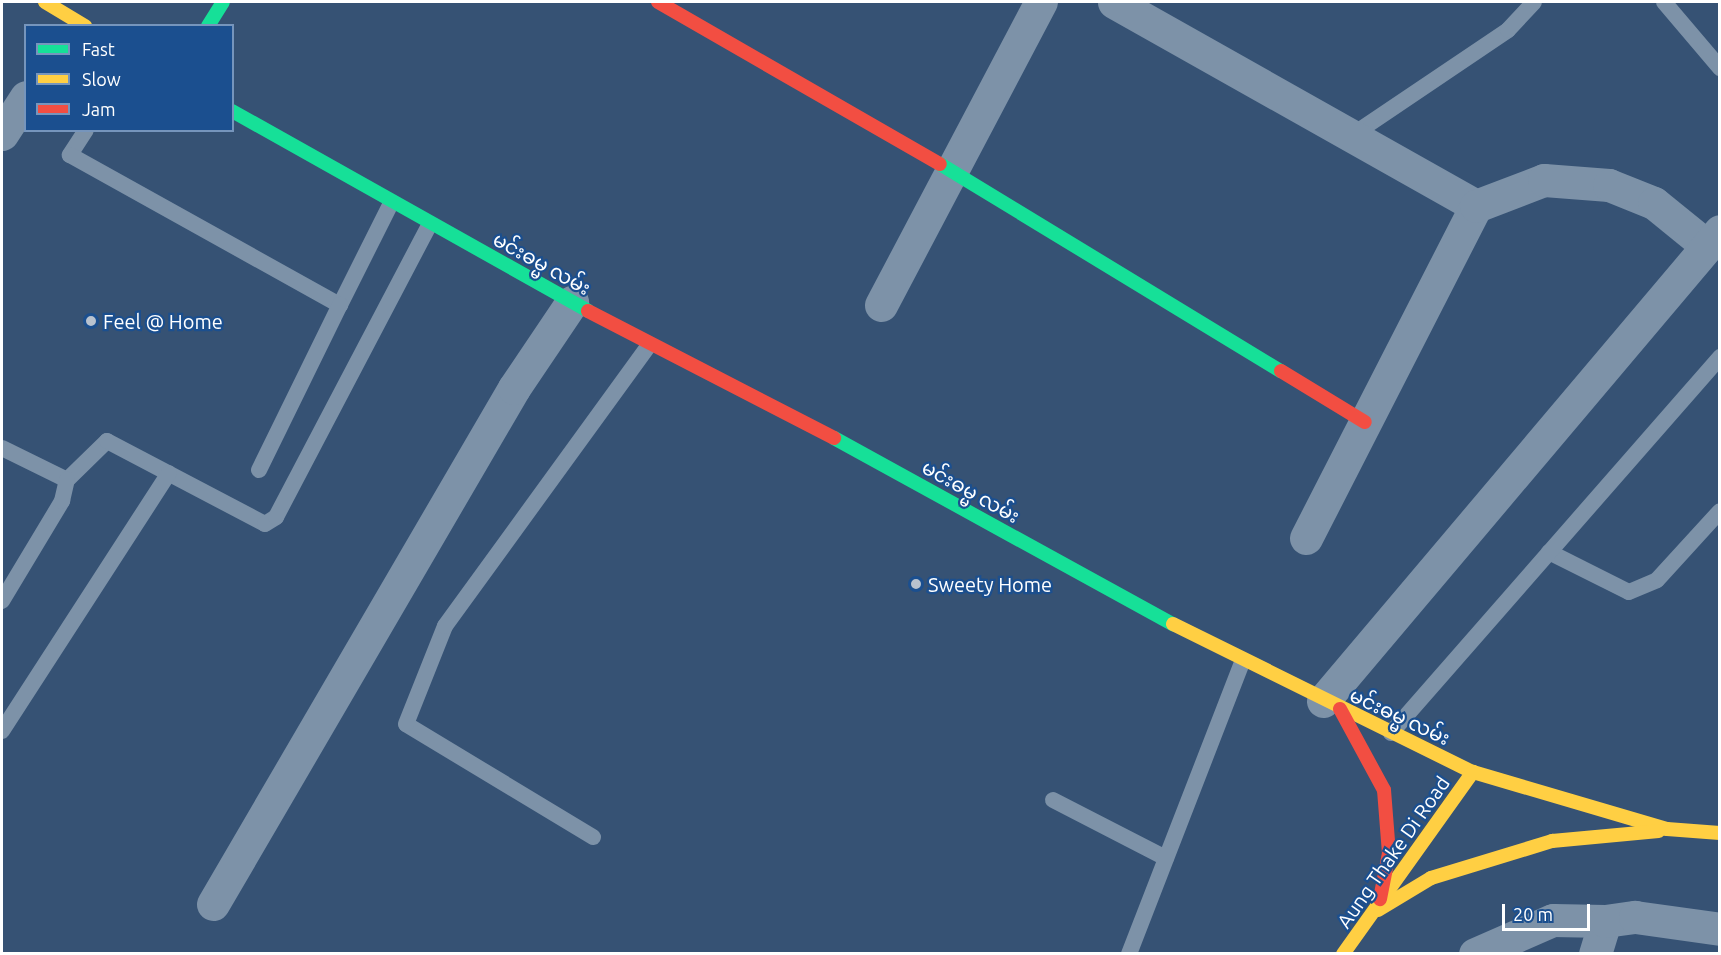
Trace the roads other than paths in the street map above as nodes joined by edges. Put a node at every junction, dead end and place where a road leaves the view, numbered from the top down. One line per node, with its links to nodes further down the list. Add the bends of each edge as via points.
1 (45, 2): 8 (main road)
2 (223, 2): 9 (main road)
3 (658, 2): 16 (main road)
4 (1041, 2): 16 (street)
5 (1114, 2): 15 (street)
6 (1533, 2): 15 (lane, via 1508,30)
7 (1664, 2): 10 (lane)
8 (78, 24)
9 (209, 24)
10 (1719, 68)
11 (24, 100): 14 (street)
12 (234, 112): 17 (main road, မင်းဓမ္မ လမ်း)
13 (85, 132): 22 (lane, via 70,155)
14 (2, 134)
15 (1352, 136): 18 (street)
16 (950, 170): 23 (street); 26 (main road)
17 (391, 203): 19 (main road, မင်းဓမ္မ လမ်း); 22 (lane)
18 (1476, 206): 20 (street, via 1544,180 1609,185 1654,203); 26 (street)
19 (430, 224): 21 (main road, မင်းဓမ္မ လမ်း); 29 (lane, via 276,517 255,523)
20 (1713, 239): 36 (street)
21 (572, 302): 24 (main road, မင်းဓမ္မ လမ်း); 45 (street, via 514,388)
22 (340, 304): 28 (lane)
23 (881, 305)
24 (649, 345): 35 (main road, မင်းဓမ္မ လမ်း, via 820,430); 43 (lane, via 445,626 406,724)
25 (1719, 357): 33 (lane)
26 (1365, 422): 32 (street)
27 (2, 448): 30 (lane)
28 (259, 470)
29 (169, 473): 30 (lane, via 107,441); 37 (lane)
30 (67, 480): 34 (lane, via 62,501)
31 (1719, 511): 33 (lane, via 1657,580 1629,592)
32 (1306, 538)
33 (1549, 552): 38 (lane)
34 (2, 601)
35 (1242, 662): 36 (main road, မင်းဓမ္မ လမ်း); 44 (lane)
36 (1331, 705): 38 (main road, မင်းဓမ္မ လမ်း); 46 (main road, via 1384,790 1389,853)
37 (2, 731)
38 (1391, 733): 39 (main road, မင်းဓမ္မ လမ်း)
39 (1473, 772): 41 (main road, မင်းဓမ္မ လမ်း); 46 (main road, Aung Thake Di Road)
40 (1053, 800): 44 (lane)
41 (1667, 829): 42 (main road, မင်းဓမ္မ လမ်း); 46 (main road, via 1552,841 1431,878)
42 (1719, 833)
43 (593, 837)
44 (1166, 858): 49 (lane)
45 (213, 904)
46 (1378, 910): 50 (main road, Aung Thake Di Road)
47 (1605, 921): 48 (street, via 1635,917); 51 (street, via 1553,920); 52 (street)
48 (1719, 929)
49 (1129, 954)
50 (1343, 954)
51 (1475, 954)
52 (1595, 954)

